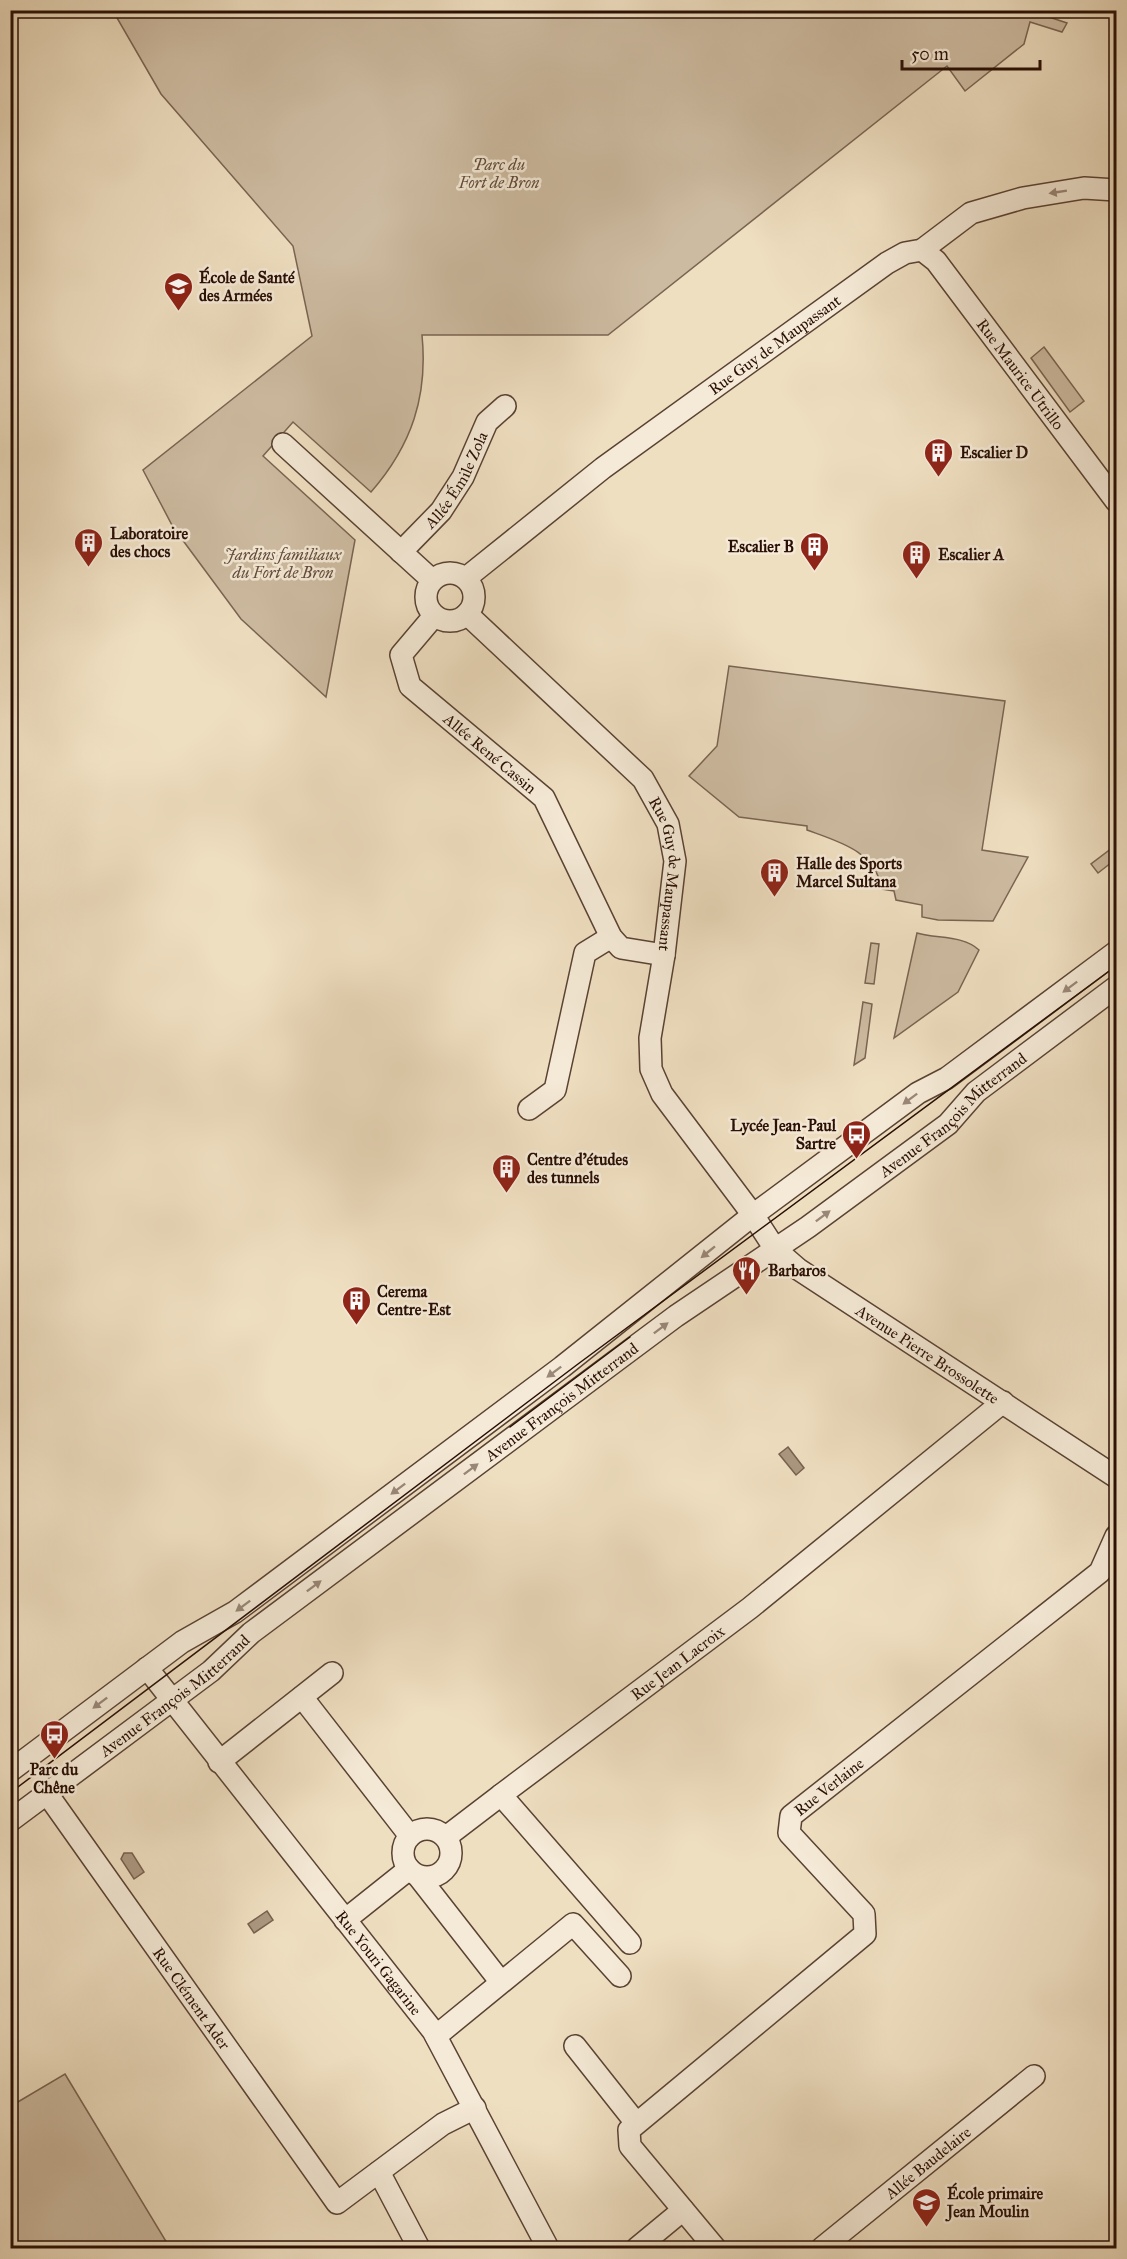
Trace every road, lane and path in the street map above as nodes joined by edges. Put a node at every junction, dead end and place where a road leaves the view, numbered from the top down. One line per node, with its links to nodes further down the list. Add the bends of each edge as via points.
1 (1116, 190): 2 (street, Rue Guy de Maupassant, one-way to 2, via 1084,188 1023,198 971,213)
2 (922, 249): 5 (street, Rue Maurice Utrillo, via 936,261); 7 (street, Rue Guy de Maupassant, via 905,253 859,283 603,468)
3 (505, 406): 6 (street, Allée Émile Zola, via 486,422 463,477 441,511)
4 (283, 444): 6 (street)
5 (1116, 501)
6 (401, 552): 8 (street)
7 (466, 578): 8 (street, via 448,572); 9 (street, via 475,596)
8 (432, 580): 10 (street, via 425,598)
9 (467, 615): 10 (street, via 451,621); 13 (street, Rue Guy de Maupassant, via 643,778 658,802 668,824 675,861)
10 (434, 616): 11 (street, Allée René Cassin, via 401,655 410,686 544,798)
11 (611, 937): 13 (street, via 621,948); 15 (street, via 585,953 555,1090)
12 (1116, 952): 16 (street, Avenue François Mitterrand, one-way to 16)
13 (664, 955): 16 (street, Rue Guy de Maupassant, via 651,1038 651,1069 662,1094)
14 (1116, 987): 17 (street, Avenue François Mitterrand, one-way to 14, via 948,1124 976,1092)
15 (529, 1109)
16 (753, 1215): 17 (street, Avenue Pierre Brossolette); 21 (street, Avenue François Mitterrand, one-way to 21, via 634,1311 235,1612 182,1642)
17 (775, 1249): 18 (street, Avenue Pierre Brossolette, via 798,1269); 24 (street, Avenue François Mitterrand, one-way to 17, via 211,1671 251,1633 676,1316)
18 (1003, 1402): 19 (street, Avenue Pierre Brossolette); 28 (street, Rue Jean Lacroix, via 750,1608)
19 (1116, 1476)
20 (1116, 1536): 41 (street, Rue Verlaine, via 1100,1572 790,1816 789,1833 864,1914 865,1934)
21 (147, 1668): 24 (street, Rue Youri Gagarine); 26 (street, Avenue François Mitterrand, one-way to 26)
22 (332, 1673): 23 (street)
23 (302, 1696): 25 (street); 30 (street)
24 (171, 1701): 25 (street, Rue Youri Gagarine); 27 (street, Avenue François Mitterrand)
25 (219, 1762): 33 (street, Rue Youri Gagarine)
26 (10, 1771)
27 (48, 1795): 29 (street, Avenue François Mitterrand); 42 (street, Rue Clément Ader, via 337,2203)
28 (501, 1795): 31 (street, Rue Jean Lacroix); 34 (street)
29 (10, 1821)
30 (410, 1836): 31 (street, via 424,1829); 32 (street, via 405,1841 403,1856)
31 (446, 1837): 32 (street, via 451,1852 447,1867 434,1876)
32 (413, 1872): 33 (street); 36 (street)
33 (345, 1920): 37 (street, Rue Youri Gagarine)
34 (630, 1943)
35 (620, 1976): 36 (street, via 573,1924)
36 (500, 1981): 37 (street)
37 (436, 2036): 40 (street, Rue Youri Gagarine)
38 (575, 2046): 41 (street)
39 (1034, 2076): 48 (street, Allée Baudelaire)
40 (475, 2108): 42 (street, via 454,2117); 45 (street, Rue Youri Gagarine)
41 (636, 2123): 43 (street, via 629,2130 630,2146)
42 (379, 2172): 44 (street)
43 (683, 2211): 46 (street); 47 (street)
44 (419, 2248)
45 (548, 2248)
46 (637, 2248)
47 (715, 2248)
48 (822, 2248)

